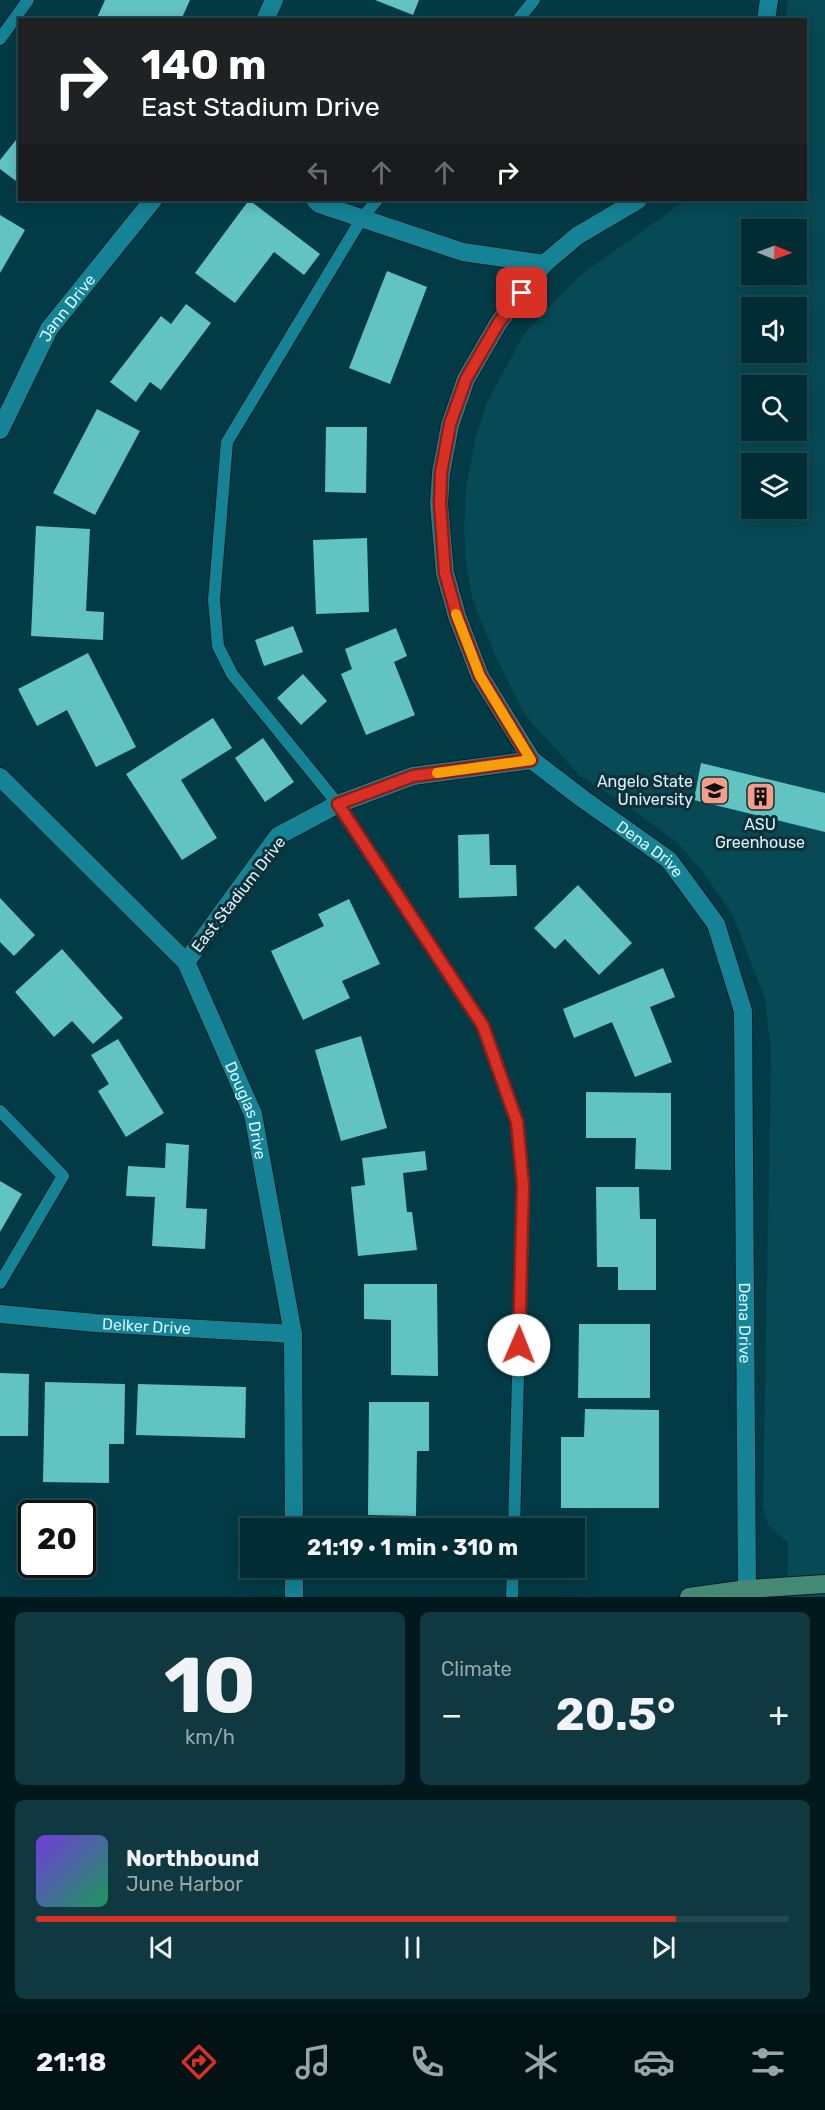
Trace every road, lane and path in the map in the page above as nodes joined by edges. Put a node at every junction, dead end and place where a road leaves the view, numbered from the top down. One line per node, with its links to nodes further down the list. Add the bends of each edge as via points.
1 (28, 0): 8 (lane)
2 (274, 0): 5 (street)
3 (534, 0): 6 (lane)
4 (769, 0): 7 (street)
5 (267, 18)
6 (520, 18)
7 (766, 18)
8 (0, 39)
9 (152, 201): 15 (street, Jann Drive, via 49,329)
10 (316, 201): 13 (street)
11 (376, 201): 13 (lane)
12 (636, 201): 14 (street, Dena Drive, via 578,236)
13 (362, 218): 14 (street, via 463,252); 18 (lane, via 227,442 214,600 218,646 232,675)
14 (544, 264): 16 (street, Dena Drive, via 499,322 466,379 450,424 440,504 445,573 457,616 480,676)
15 (0, 430)
16 (531, 760): 18 (street, East Stadium Drive, via 413,776); 29 (street, Dena Drive, via 669,860 716,924 743,1011)
17 (0, 777): 19 (street, Douglas Drive)
18 (338, 804): 19 (street, East Stadium Drive, via 278,836); 25 (lane, via 483,1026 517,1122 523,1185)
19 (186, 962): 23 (street, Douglas Drive, via 253,1114)
20 (0, 1111): 21 (lane, via 63,1176)
21 (0, 1283)
22 (0, 1314): 23 (street, Delker Drive)
23 (293, 1334): 24 (street, Douglas Drive)
24 (294, 1518)
25 (514, 1518)
26 (294, 1578): 30 (street)
27 (513, 1578): 31 (lane)
28 (825, 1584): 29 (main road)
29 (747, 1594): 32 (main road)
30 (294, 1597)
31 (512, 1597)
32 (689, 1597)

